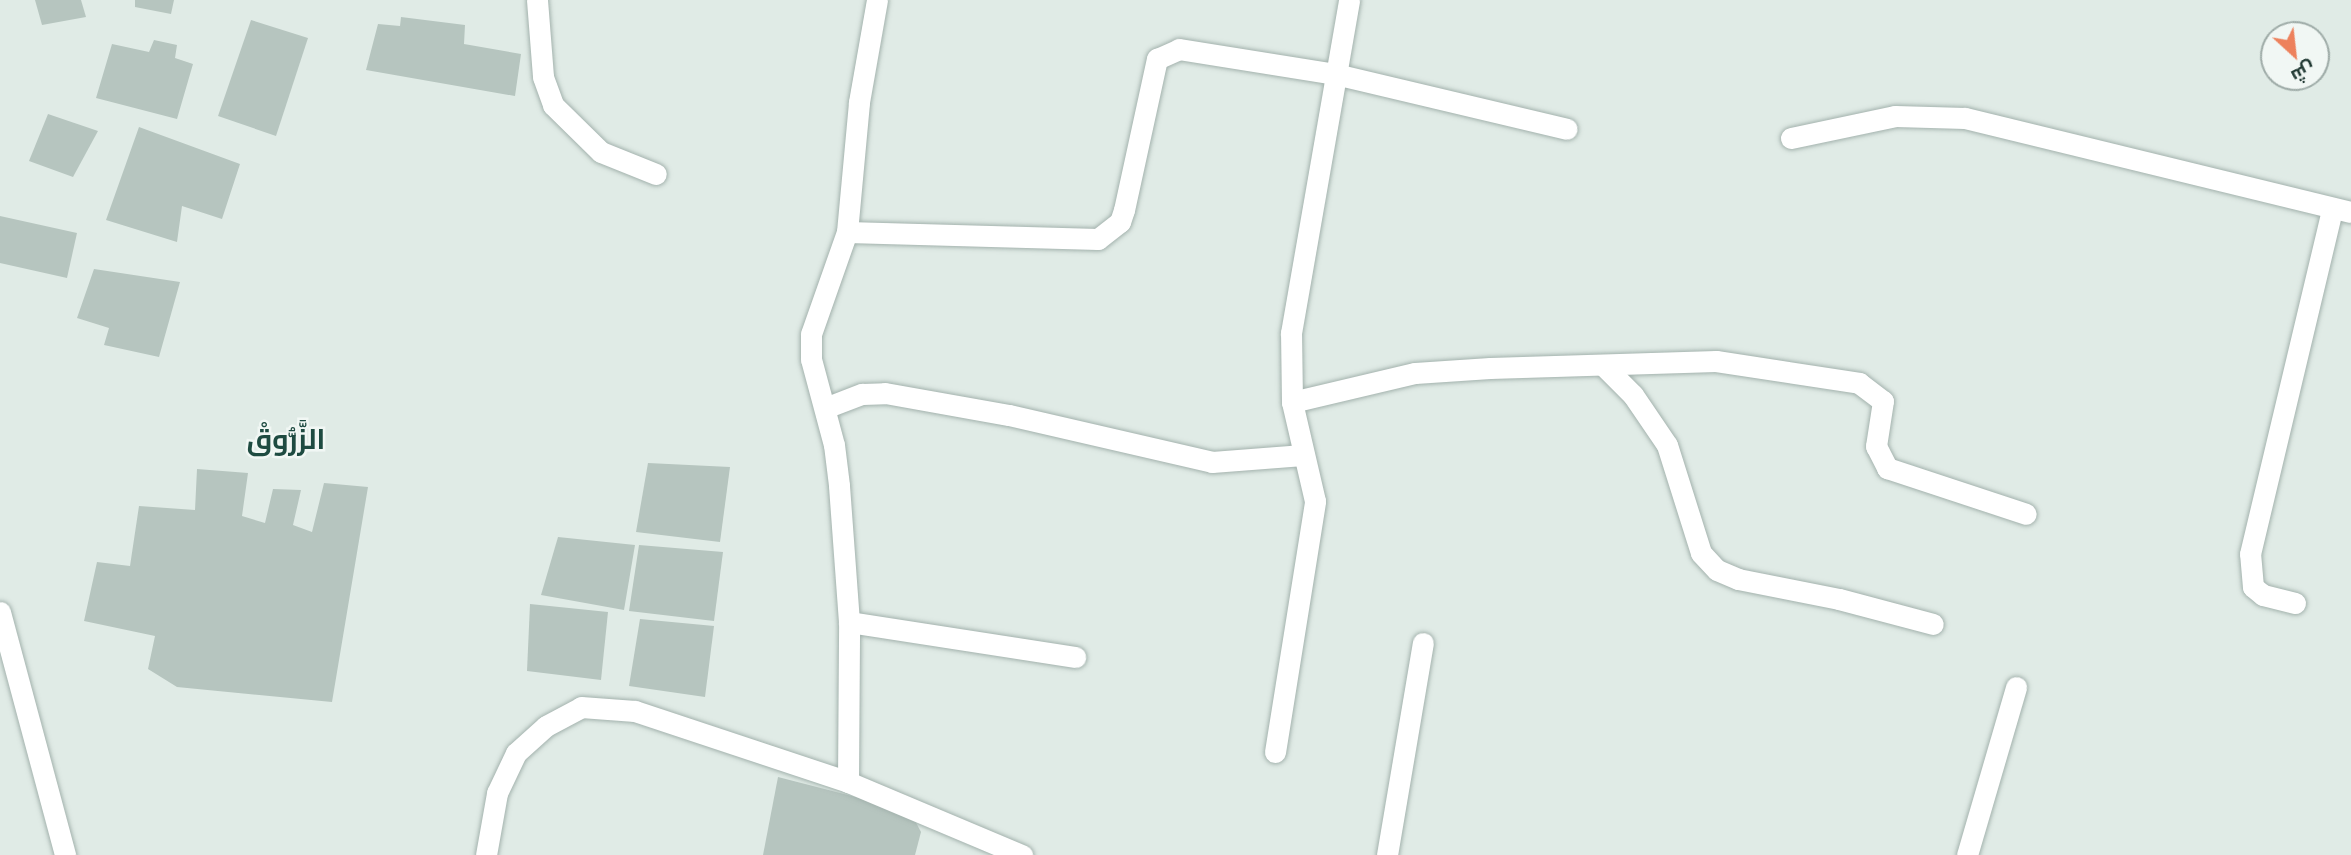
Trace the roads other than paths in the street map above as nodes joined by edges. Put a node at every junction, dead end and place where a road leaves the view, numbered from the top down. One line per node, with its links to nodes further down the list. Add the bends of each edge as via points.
1 (537, 0): 7 (street, via 543,77 553,105 601,152)
2 (877, 0): 9 (street, via 859,102)
3 (1349, 0): 4 (street)
4 (1335, 74): 5 (street); 9 (street, via 1200,51 1164,53 1153,69 1120,222 1098,239); 11 (street, via 1291,333)
5 (1567, 129)
6 (1791, 138): 8 (street, via 1895,116 1965,118)
7 (656, 174)
8 (2341, 210): 15 (street, via 2250,554 2253,587 2263,595)
9 (847, 232): 12 (street, via 811,334 811,359)
10 (1604, 366): 11 (street, via 1415,373); 14 (street, via 1716,361 1859,383 1883,401 1876,446 1887,468); 18 (street, via 1646,411 1667,445 1701,553 1717,570 1738,579 1839,598)
11 (1292, 402): 13 (street)
12 (825, 408): 13 (street, via 862,394 885,393 1009,415 1212,462); 17 (street, via 839,485)
13 (1303, 456): 23 (street, via 1315,501)
14 (2026, 514)
15 (2295, 603)
16 (0, 612): 20 (street)
17 (849, 622): 21 (street); 24 (street)
18 (1933, 624)
19 (1423, 643): 28 (street)
20 (6, 655): 25 (street)
21 (1075, 657)
22 (2016, 687): 29 (street)
23 (1275, 752)
24 (848, 782): 26 (street, via 635,711 581,707 546,726 516,753 497,793); 27 (street)
25 (65, 855)
26 (486, 855)
27 (1022, 855)
28 (1387, 855)
29 (1967, 855)

